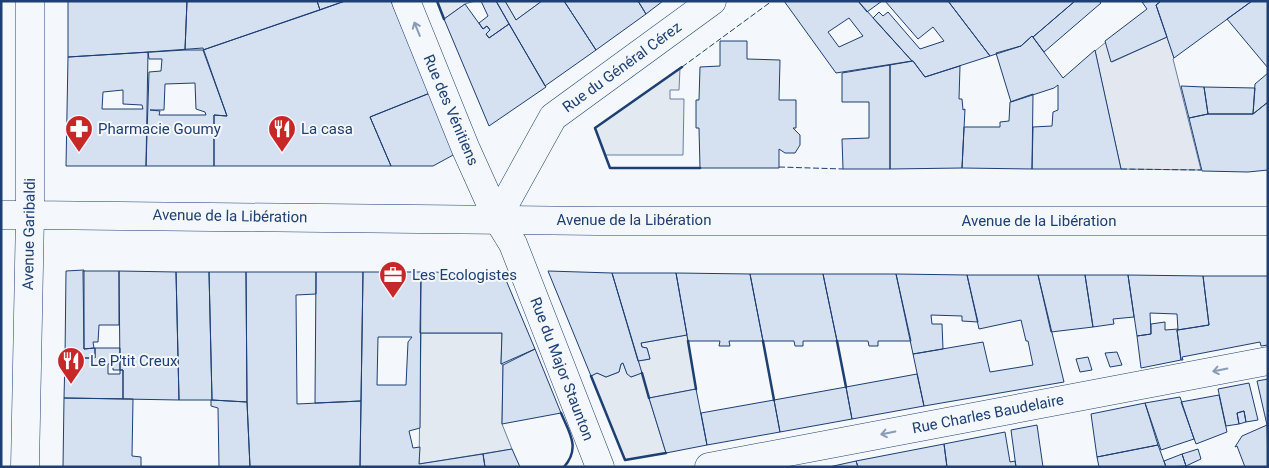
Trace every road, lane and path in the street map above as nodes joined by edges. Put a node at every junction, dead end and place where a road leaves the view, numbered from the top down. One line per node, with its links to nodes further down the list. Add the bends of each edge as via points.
1 (30, 1): 5 (main road, Avenue Garibaldi)
2 (406, 1): 6 (main road, Rue des Vénitiens, one-way to 2)
3 (712, 1): 6 (main road, Rue du Général Cérez, via 553,117)
4 (1, 215): 5 (main road, Avenue de la Libération)
5 (30, 215): 6 (main road, Avenue de la Libération); 9 (main road, Avenue Garibaldi)
6 (497, 218): 7 (main road, Avenue de la Libération, via 597,221); 10 (main road, Rue du Major Staunton, via 513,244)
7 (1268, 221)
8 (1268, 361): 11 (main road, Rue Charles Baudelaire, one-way to 11)
9 (25, 467)
10 (600, 467)
11 (709, 467)

